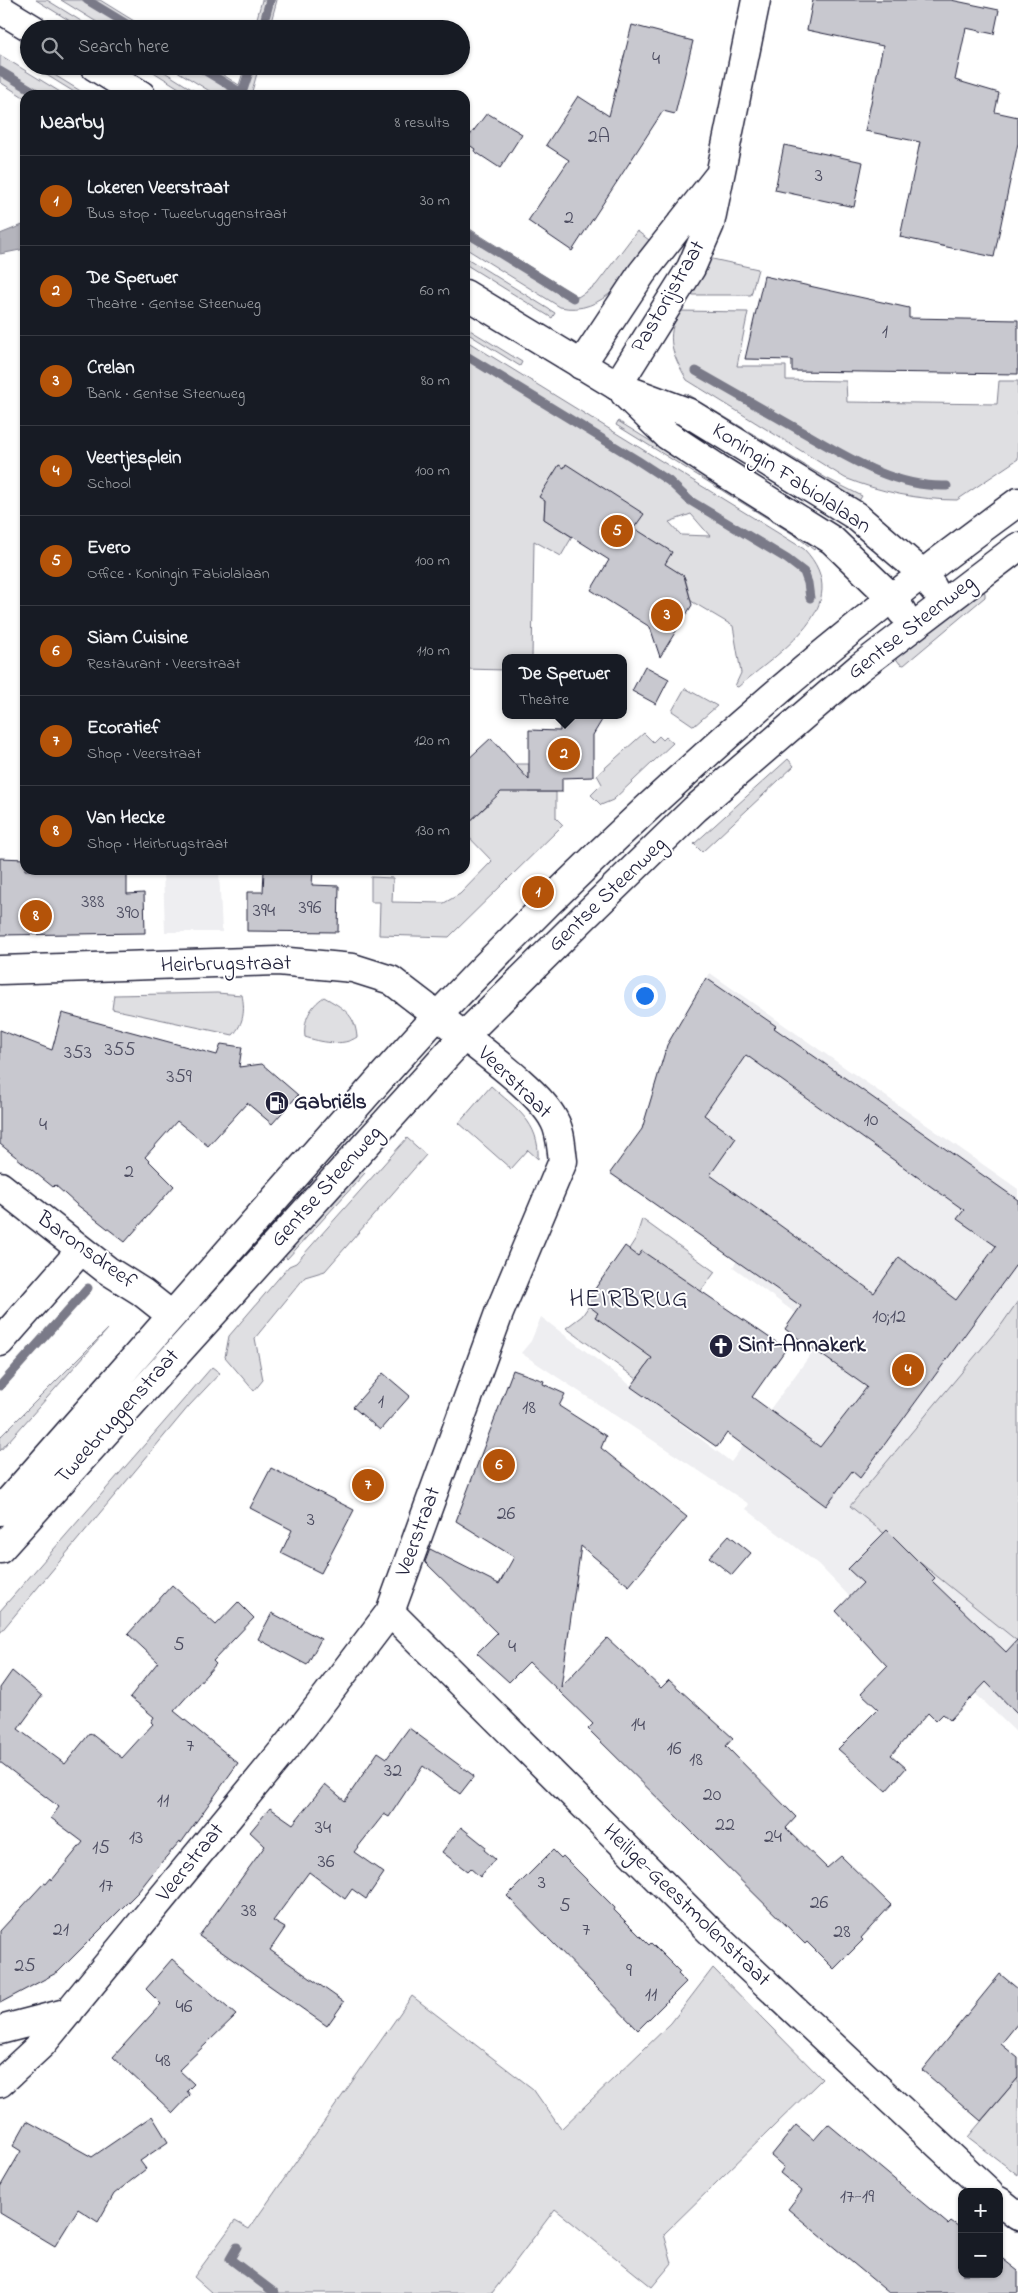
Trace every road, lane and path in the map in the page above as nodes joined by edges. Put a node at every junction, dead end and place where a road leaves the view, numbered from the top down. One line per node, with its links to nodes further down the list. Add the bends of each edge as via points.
1 (756, 0): 6 (main road, Pastorijstraat)
2 (0, 9): 3 (main road)
3 (20, 21)
4 (109, 75): 5 (main road)
5 (133, 90)
6 (719, 175): 8 (main road, Pastorijstraat, via 642,274); 9 (main road, Pastorijstraat, via 710,224 690,268)
7 (470, 297): 8 (main road, Koningin Fabiolalaan)
8 (581, 365): 9 (main road, Koningin Fabiolalaan)
9 (616, 386): 12 (main road, Koningin Fabiolalaan, via 686,412 742,446 856,516); 13 (main road, Koningin Fabiolalaan, via 667,434 832,540)
10 (1018, 502): 12 (main road, Gentse Steenweg)
11 (1018, 547): 14 (main road, Gentse Steenweg)
12 (922, 573): 13 (main road, Gentse Steenweg); 14 (main road, Koningin Fabiolalaan)
13 (891, 598): 15 (main road, Koningin Fabiolalaan); 17 (main road, Gentse Steenweg, via 742,723 620,834)
14 (944, 603): 15 (main road, Gentse Steenweg)
15 (913, 627): 18 (main road, Gentse Steenweg, via 859,668 695,810)
16 (0, 970): 17 (main road, Heirbrugstraat, via 278,961 353,968 391,980)
17 (438, 1015): 18 (main road, Veerstraat); 22 (main road, Gentse Steenweg)
18 (464, 1036): 21 (main road, Gentse Steenweg); 26 (main road, Veerstraat, via 511,1074 548,1111 560,1136 563,1161 499,1313)
19 (0, 1186): 20 (main road, Baronsdreef)
20 (81, 1250): 22 (main road, Baronsdreef); 23 (main road)
21 (237, 1286): 25 (main road, Tweebruggenstraat)
22 (171, 1315): 24 (main road, Tweebruggenstraat)
23 (0, 1342)
24 (0, 1511)
25 (0, 1549)
26 (390, 1612): 27 (main road, Veerstraat, via 305,1724); 30 (main road, Heilige-Geestmolenstraat, via 712,1934)
27 (68, 2012): 28 (main road); 29 (main road, Veerstraat, via 42,2044)
28 (0, 2030)
29 (0, 2083)
30 (985, 2188)
31 (1003, 2203): 32 (main road)
32 (1018, 2216)

